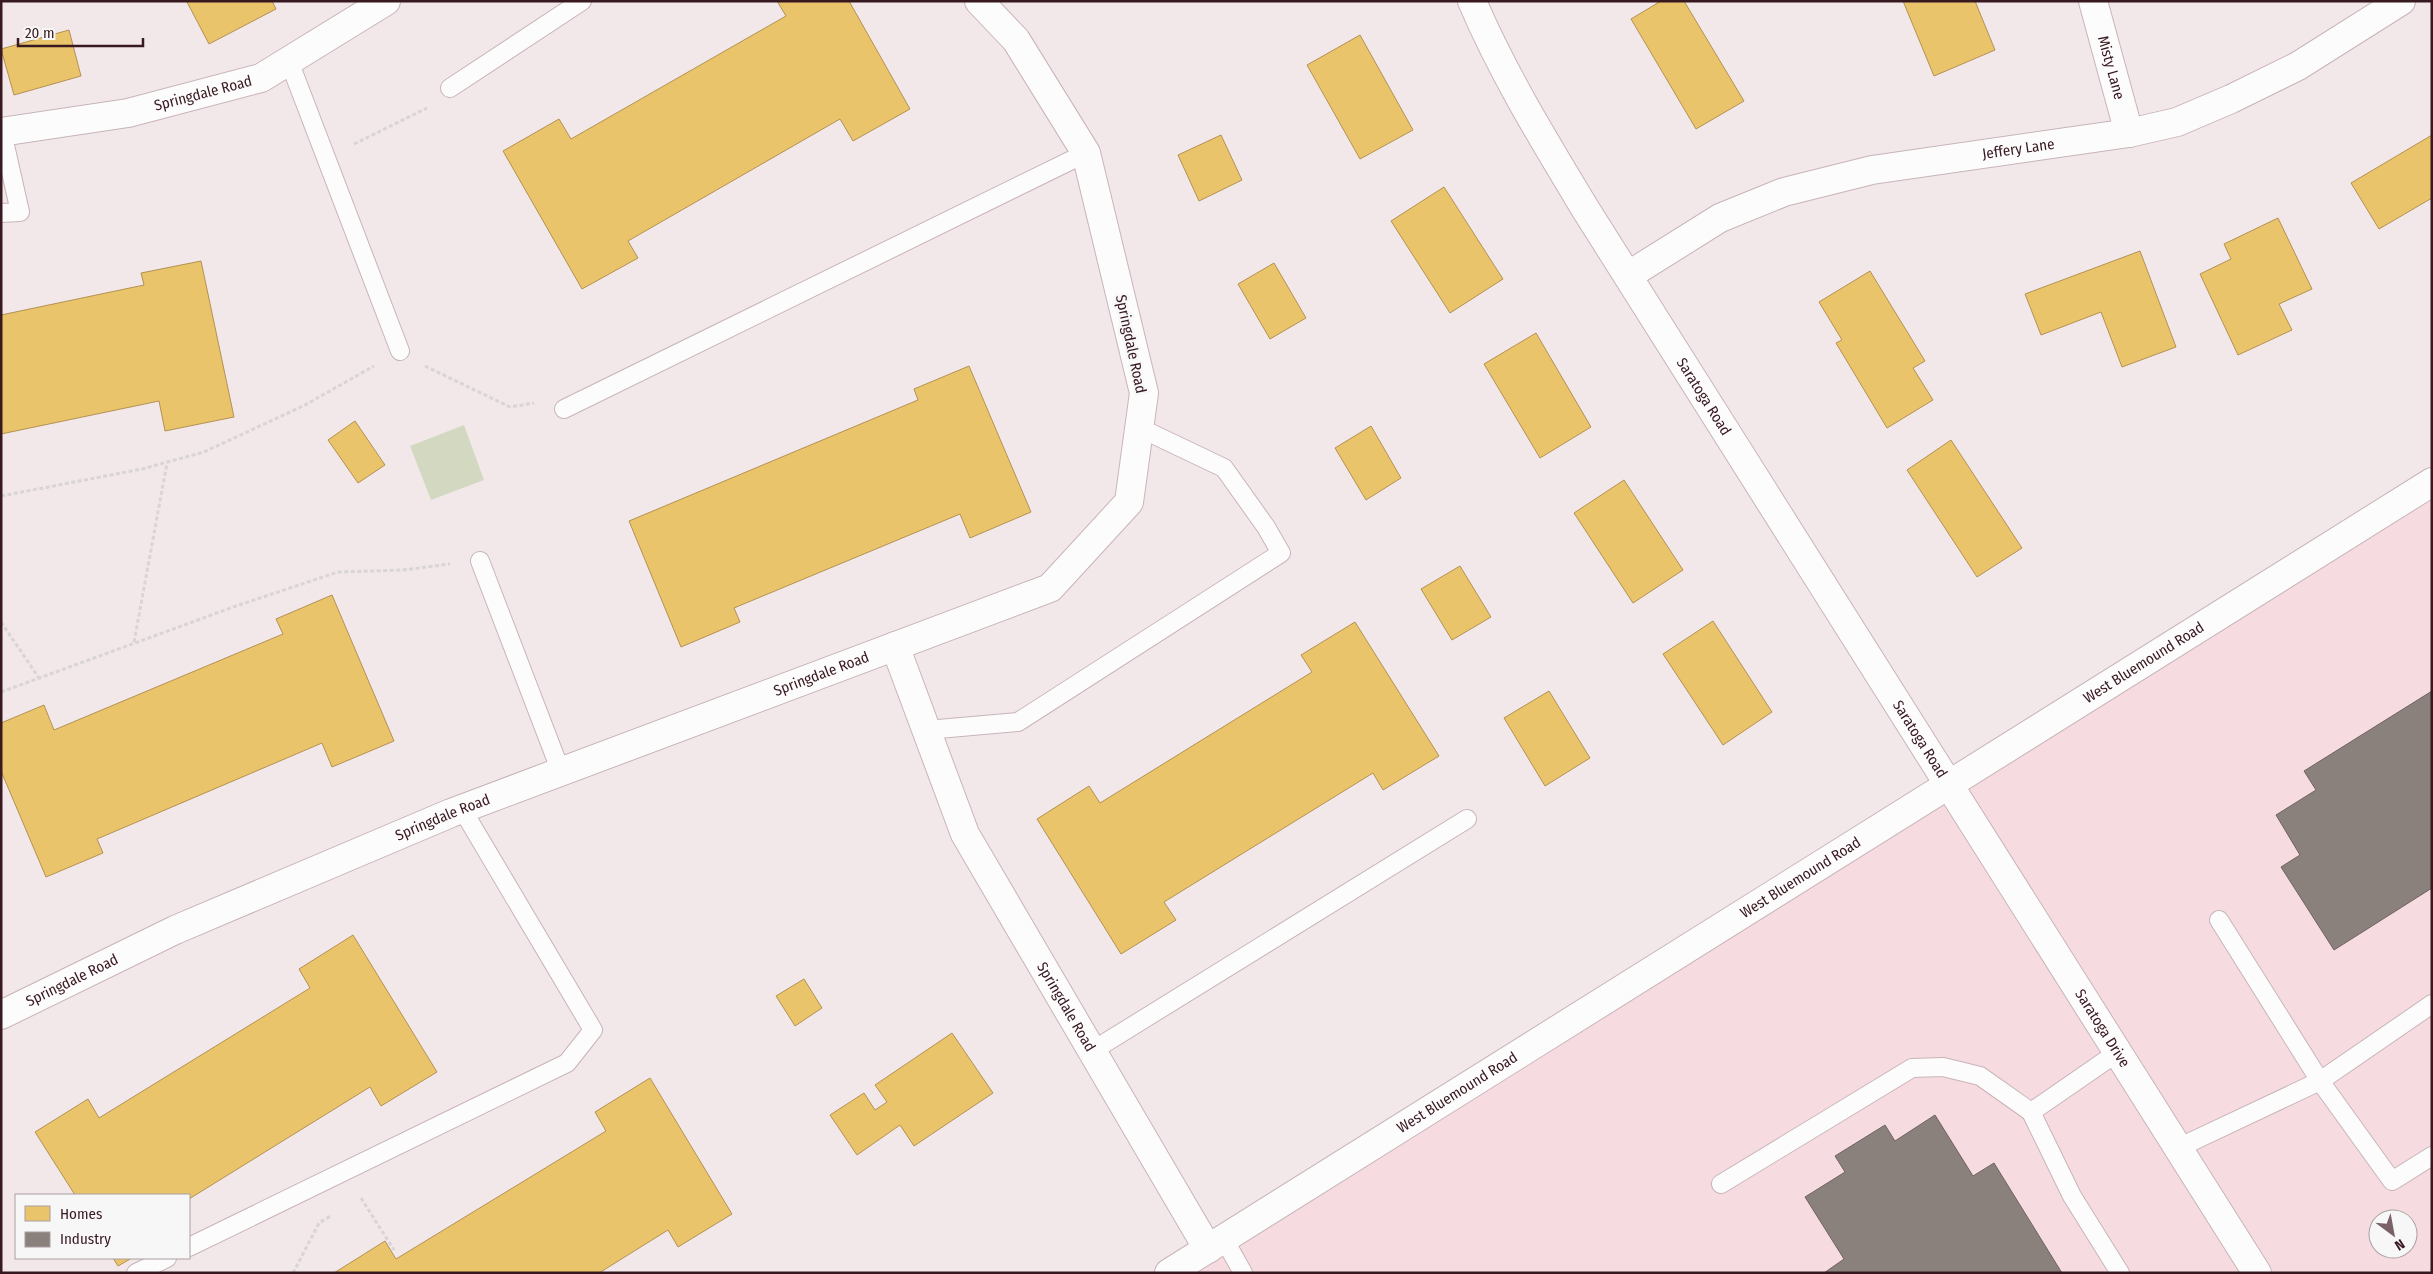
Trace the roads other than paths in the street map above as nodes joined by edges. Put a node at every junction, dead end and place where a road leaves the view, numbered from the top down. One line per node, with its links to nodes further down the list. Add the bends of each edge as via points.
1 (386, 1): 7 (street, Springdale Road)
2 (582, 1): 8 (lane)
3 (978, 1): 11 (street, Springdale Road, via 1016,40)
4 (1472, 1): 13 (street, Saratoga Road, via 1485,33 1544,141)
5 (2093, 1): 10 (street, Misty Lane)
6 (2401, 1): 10 (street, Jeffery Lane, via 2298,66 2231,99 2177,122)
7 (289, 61): 9 (street, Springdale Road, via 261,78 128,113); 14 (lane)
8 (450, 88)
9 (2, 132): 12 (lane, via 20,212)
10 (2129, 133): 13 (street, Jeffery Lane, via 1872,170 1784,192 1720,218)
11 (1086, 153): 15 (lane); 16 (street, Springdale Road, via 1144,393)
12 (1, 213)
13 (1629, 275): 22 (street, Saratoga Road)
14 (400, 351)
15 (564, 409)
16 (1140, 428): 19 (street, Springdale Road, via 1129,502 1050,588); 20 (lane, via 1224,468 1281,553 1018,722)
17 (2432, 482): 22 (street, West Bluemound Road)
18 (480, 561): 21 (lane)
19 (895, 646): 20 (street, Springdale Road); 21 (street, Springdale Road)
20 (927, 730): 28 (street, Springdale Road, via 965,834)
21 (561, 772): 23 (street, Springdale Road)
22 (1948, 783): 29 (street, Saratoga Drive); 35 (street, West Bluemound Road)
23 (462, 809): 27 (street, Springdale Road, via 175,930); 36 (lane, via 592,1030 566,1063)
24 (1467, 819): 28 (lane)
25 (2219, 920): 30 (lane)
26 (2432, 1004): 30 (lane)
27 (1, 1015)
28 (1092, 1051): 35 (street, Springdale Road)
29 (2118, 1052): 31 (lane); 32 (street, Saratoga Drive)
30 (2320, 1081): 32 (lane); 33 (lane, via 2392,1181)
31 (2031, 1112): 34 (lane, via 1980,1076 1943,1067 1912,1068); 41 (lane, via 2072,1196)
32 (2178, 1148): 42 (street, Saratoga Drive)
33 (2432, 1156)
34 (1721, 1184)
35 (1216, 1244): 39 (street, West Bluemound Road); 40 (lane)
36 (190, 1247)
37 (165, 1259): 38 (lane)
38 (136, 1273)
39 (1169, 1273)
40 (1243, 1273)
41 (2120, 1273)
42 (2257, 1273)

